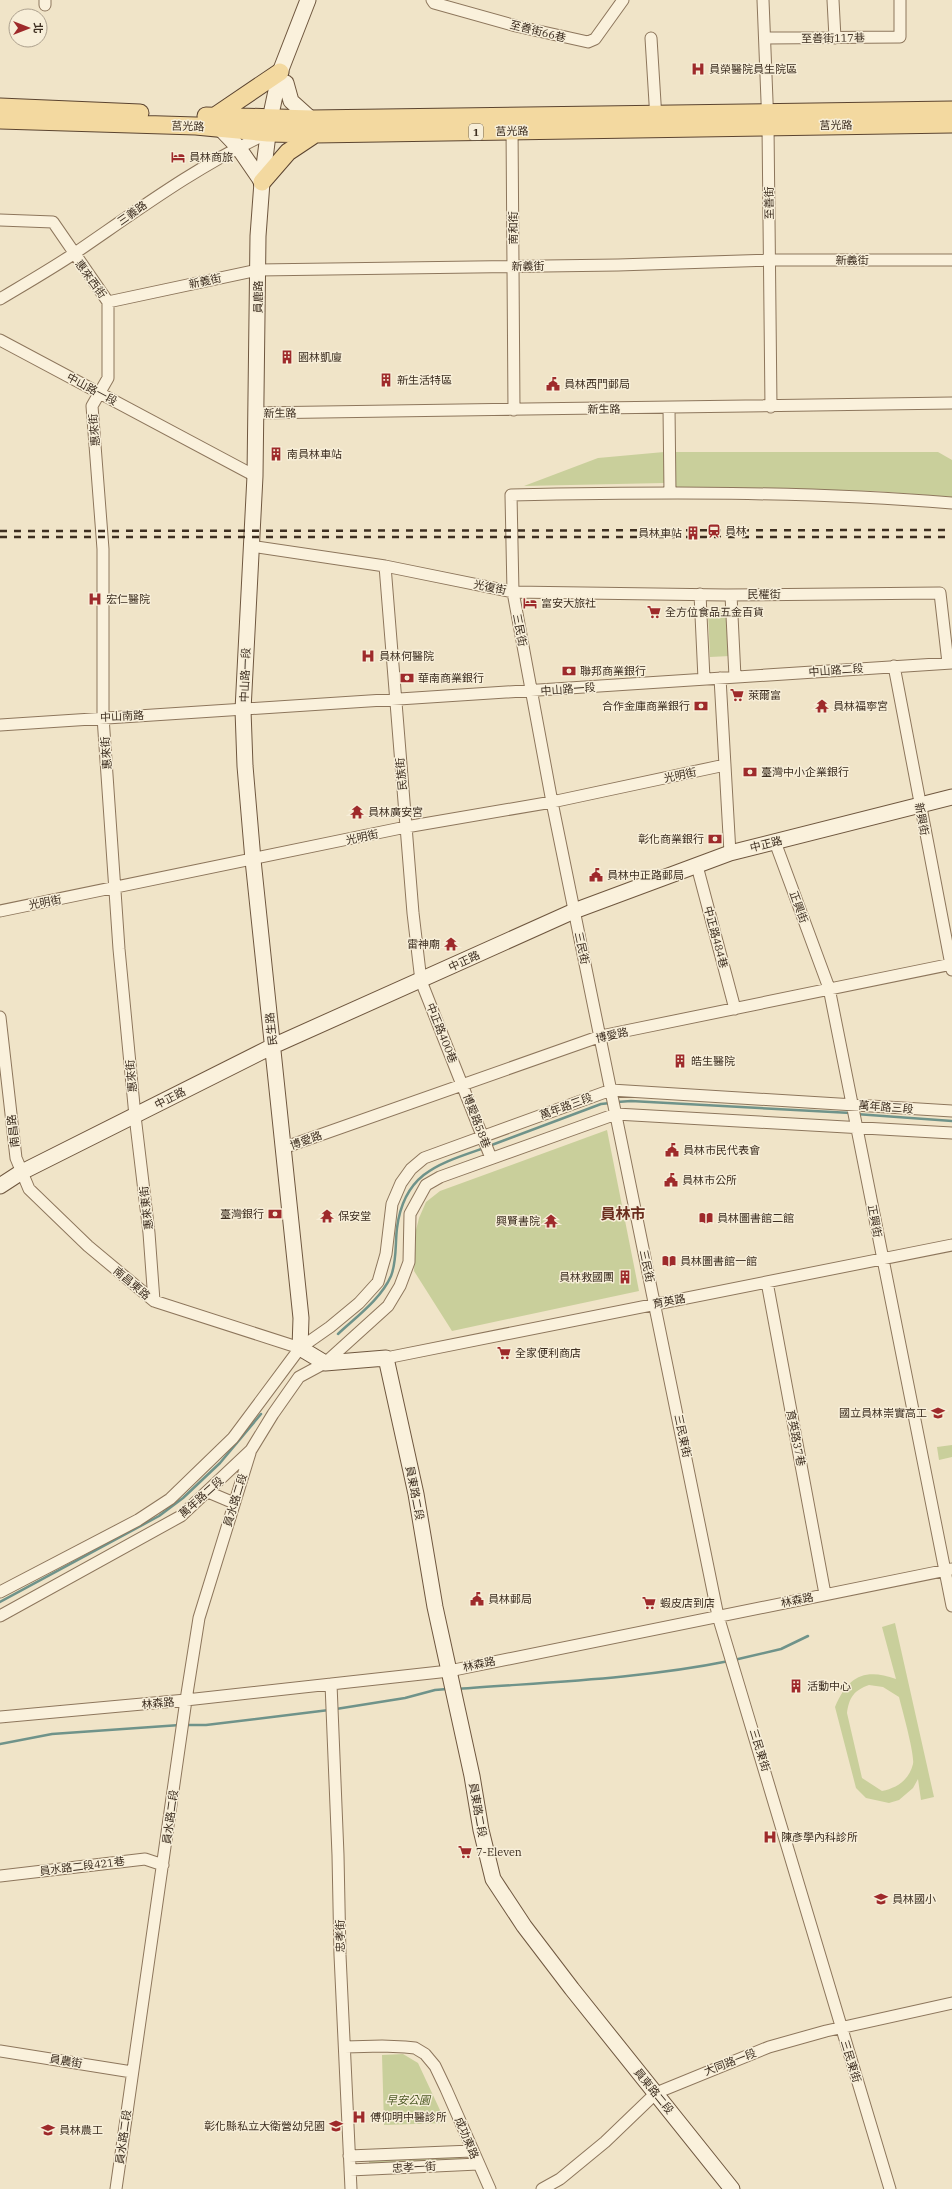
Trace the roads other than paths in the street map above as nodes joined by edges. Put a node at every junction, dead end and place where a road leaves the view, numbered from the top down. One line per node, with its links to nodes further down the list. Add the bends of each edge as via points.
1 (308, 0): 11 (street, 員鹿路)
2 (319, 0): 11 (street, 員鹿路)
3 (623, 0): 7 (street, 至善街66巷, via 595,39 588,42 516,26)
4 (763, 0): 9 (street, 至善街)
5 (833, 0): 10 (street)
6 (900, 0): 10 (street, 至善街117巷, via 900,37)
7 (433, 1)
8 (652, 38): 17 (street)
9 (765, 38): 10 (street, 至善街117巷); 15 (street, 至善街)
10 (835, 38)
11 (283, 77): 16 (main road); 20 (street, 員鹿路); 21 (street, via 291,101)
12 (0, 107): 16 (main road, 莒光路 / 1)
13 (952, 110): 15 (main road, 莒光路 / 1)
14 (0, 120): 16 (main road, 莒光路 / 1)
15 (767, 120): 17 (main road, 莒光路 / 1); 19 (main road, 莒光路 / 1); 26 (street, 至善街)
16 (217, 122): 20 (main road, 莒光路 / 1); 22 (street)
17 (656, 122): 18 (main road, 莒光路 / 1)
18 (512, 124): 21 (main road, 莒光路 / 1); 28 (street, 南和街)
19 (952, 124)
20 (269, 126): 21 (main road, 莒光路 / 1); 22 (street, 三義路); 23 (street, 員鹿路)
21 (313, 126): 23 (main road)
22 (238, 147): 23 (street); 25 (street, 三義路, via 176,183)
23 (262, 182): 29 (street, 員鹿路)
24 (0, 220): 25 (street, 惠來西街, via 52,222)
25 (74, 254): 30 (street, 三義路); 31 (street, 惠來西街)
26 (770, 260): 27 (street, 新義街); 28 (street, 新義街); 35 (street, 至善街)
27 (952, 260)
28 (513, 267): 29 (street, 新義街); 37 (street, 南和街)
29 (258, 270): 31 (street, 新義街); 38 (street, 員鹿路)
30 (0, 299)
31 (108, 302): 33 (street, 惠來西街, via 108,378)
32 (0, 340): 33 (street, 中山路一段)
33 (100, 393): 39 (street, 中山路一段); 55 (street, 惠來街, via 92,406 102,549)
34 (952, 403): 35 (street, 新生路)
35 (771, 407): 36 (street, 新生路)
36 (669, 408): 37 (street, 新生路); 40 (street)
37 (514, 410): 38 (street, 新生路)
38 (255, 414): 39 (street, 員鹿路)
39 (255, 476): 42 (street, 中山路一段)
40 (670, 493): 41 (street, via 879,497); 44 (street, 三民街, via 511,495)
41 (952, 503)
42 (251, 546): 43 (street, 光復街); 54 (street, 中山路一段)
43 (384, 566): 44 (street, 光復街); 53 (street, 民族街)
44 (513, 592): 45 (street, 光復街); 52 (street, 三民街)
45 (700, 594): 46 (street, 光復街); 51 (street)
46 (731, 595): 47 (street, 民權街, via 940,593); 49 (street, 民權街)
47 (950, 663): 48 (street, 中山路二段)
48 (894, 666): 49 (street, 中山路二段); 60 (street, 新興街)
49 (736, 677): 50 (street, 中山路二段)
50 (720, 678): 51 (street, 中山路一段); 57 (street)
51 (704, 679): 52 (street, 中山路一段)
52 (532, 691): 53 (street, 中山路一段); 59 (street, 三民街)
53 (394, 699): 54 (street, 中山路一段); 61 (street, 民族街)
54 (243, 710): 55 (street, 中山南路); 64 (street, 民生路)
55 (103, 717): 56 (street, 中山南路); 66 (street, 惠來街)
56 (0, 725)
57 (725, 766): 59 (street, 光明街); 63 (street)
58 (952, 797): 60 (street, 中正路)
59 (552, 802): 61 (street, 光明街); 68 (street, 三民街)
60 (920, 805): 62 (street, 中正路); 69 (street, 新興街)
61 (406, 827): 64 (street, 光明街); 70 (street, 民族街)
62 (774, 842): 63 (street, 中正路); 71 (street, 正興街)
63 (730, 853): 65 (street, 中正路)
64 (253, 860): 66 (street, 光明街); 75 (street, 民生路)
65 (697, 866): 68 (street, 中正路); 72 (street, 中正路484巷)
66 (114, 889): 67 (street, 光明街); 81 (street, 惠來街)
67 (0, 911)
68 (574, 911): 70 (street, 中正路); 74 (street, 三民街)
69 (952, 967): 71 (street, 博愛路)
70 (421, 981): 75 (street, 中正路); 76 (street, 中正路400巷)
71 (829, 988): 72 (street, 博愛路); 78 (street, 正興街)
72 (735, 1009): 74 (street, 博愛路)
73 (0, 1017): 87 (street, 南昌路, via 16,1158)
74 (601, 1036): 76 (street, 博愛路); 77 (street, 三民街)
75 (273, 1046): 81 (street, 中正路); 85 (street, 民生路)
76 (463, 1084): 84 (street, 博愛路58巷); 85 (street, 博愛路)
77 (611, 1090): 78 (street, 萬年路三段); 80 (street, 三民街); 84 (street, 萬年路三段)
78 (853, 1104): 79 (street, 萬年路三段); 82 (street, 正興街)
79 (952, 1111)
80 (616, 1114): 82 (street, 萬年路三段); 86 (street, 萬年路三段); 93 (street, 三民街)
81 (135, 1116): 87 (street, 中正路); 92 (street, 惠來東街)
82 (856, 1127): 83 (street, 萬年路三段); 90 (street, 正興街)
83 (952, 1133)
84 (483, 1136): 86 (street, 博愛路58巷); 94 (street, 萬年路三段, via 424,1158 411,1169 401,1183 392,1204 386,1254 378,1282 359,1303)
85 (283, 1148): 94 (street, 民生路, via 301,1318)
86 (491, 1158): 96 (street, 萬年路三段, via 440,1177 426,1185 410,1214 409,1262 400,1286 388,1306)
87 (20, 1173): 88 (street, 中正路); 92 (street, 南昌東路, via 28,1189 88,1246)
88 (0, 1186)
89 (952, 1245): 90 (street, 育英路)
90 (883, 1259): 91 (street, 育英路); 100 (street, 正興街)
91 (767, 1282): 93 (street, 育英路); 102 (street, 育英路37巷)
92 (154, 1301): 94 (street, 南昌東路)
93 (655, 1304): 95 (street, 育英路); 105 (street, 三民東街)
94 (300, 1348): 96 (street); 101 (street, 萬年路二段, via 233,1438 170,1499 138,1520)
95 (386, 1358): 96 (street); 106 (street, 員東路二段, via 416,1494 435,1607)
96 (325, 1363): 97 (street, 萬年路二段, via 299,1377 272,1414)
97 (251, 1450): 98 (street, 萬年路二段); 99 (street, 員水路二段)
98 (208, 1492): 99 (street); 104 (street, 萬年路二段, via 181,1516)
99 (234, 1503): 108 (street, 員水路二段, via 200,1618)
100 (949, 1570): 102 (street, 林森路); 103 (street, 正興街)
101 (0, 1592)
102 (825, 1594): 105 (street, 林森路)
103 (952, 1606)
104 (0, 1616)
105 (718, 1616): 106 (street, 林森路); 113 (street, 三民東街, via 762,1755)
106 (449, 1670): 107 (street, 林森路); 117 (street, 員東路二段, via 493,1879 524,1926)
107 (331, 1684): 108 (street, 林森路); 114 (street, 忠孝街)
108 (186, 1700): 109 (street, 林森路); 110 (street, 員水路二段)
109 (0, 1717)
110 (163, 1865): 111 (street, 員水路二段421巷, via 145,1859); 116 (street, 員水路二段)
111 (0, 1876)
112 (952, 2003): 113 (street, 大同路一段)
113 (842, 2028): 117 (street, 大同路一段, via 769,2048); 127 (street, 三民東街)
114 (345, 2048): 118 (street, 成功東路, via 405,2047 415,2048 425,2054 440,2078); 119 (street, 忠孝街)
115 (0, 2051): 116 (street, 員農街)
116 (132, 2072): 122 (street, 員水路二段)
117 (656, 2093): 125 (street, 大同路一段, via 605,2142 560,2179); 126 (street, 員東路二段)
118 (472, 2151): 119 (street, 忠孝一街); 120 (street, 成功東路)
119 (349, 2156): 121 (street, 忠孝街)
120 (478, 2164): 121 (street, 忠孝一街); 124 (street, 成功東路)
121 (350, 2170): 123 (street, 忠孝街)
122 (116, 2189)
123 (351, 2189)
124 (490, 2189)
125 (542, 2189)
126 (732, 2189)
127 (890, 2189)

